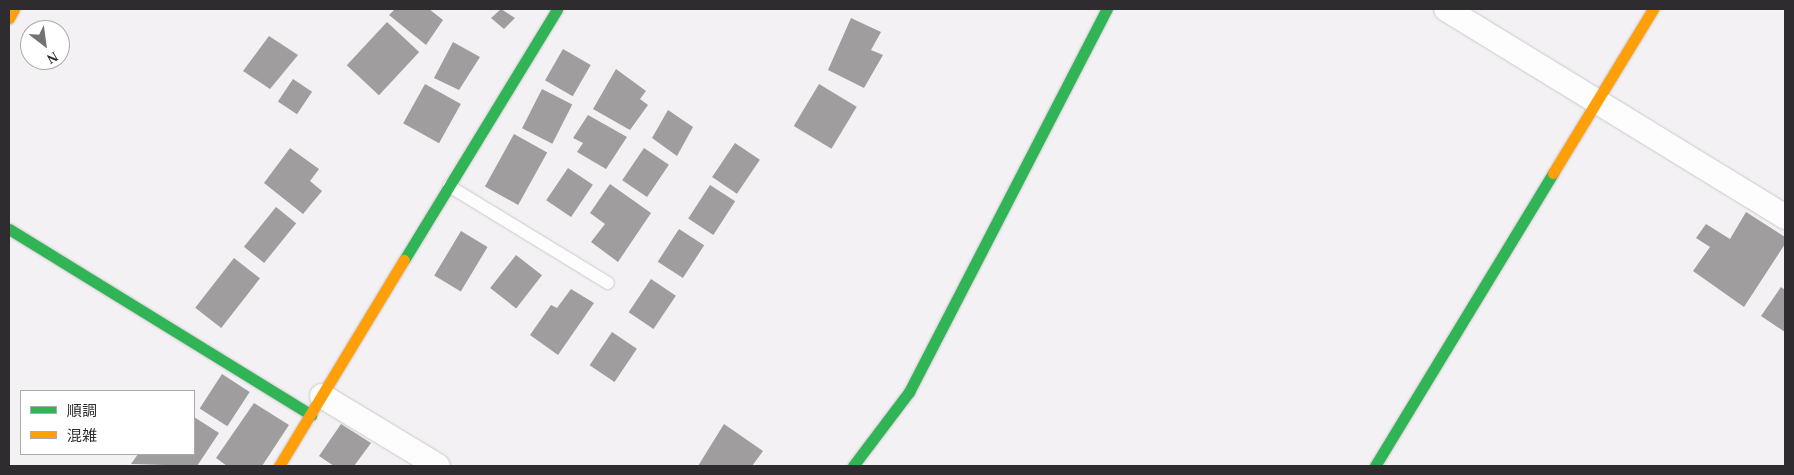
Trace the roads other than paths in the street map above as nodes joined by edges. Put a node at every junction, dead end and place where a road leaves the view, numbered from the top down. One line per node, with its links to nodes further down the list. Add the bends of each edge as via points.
1 (14, 9): 6 (street)
2 (557, 9): 8 (street)
3 (1106, 9): 15 (street, via 909,392)
4 (1446, 9): 7 (street, via 1573,84)
5 (1652, 9): 7 (street)
6 (9, 18)
7 (1598, 105): 9 (street); 16 (street)
8 (449, 186): 11 (lane); 12 (street)
9 (1785, 217)
10 (9, 229): 12 (street)
11 (608, 283)
12 (317, 405): 13 (street); 14 (street)
13 (280, 466)
14 (438, 466)
15 (853, 466)
16 (1376, 466)

